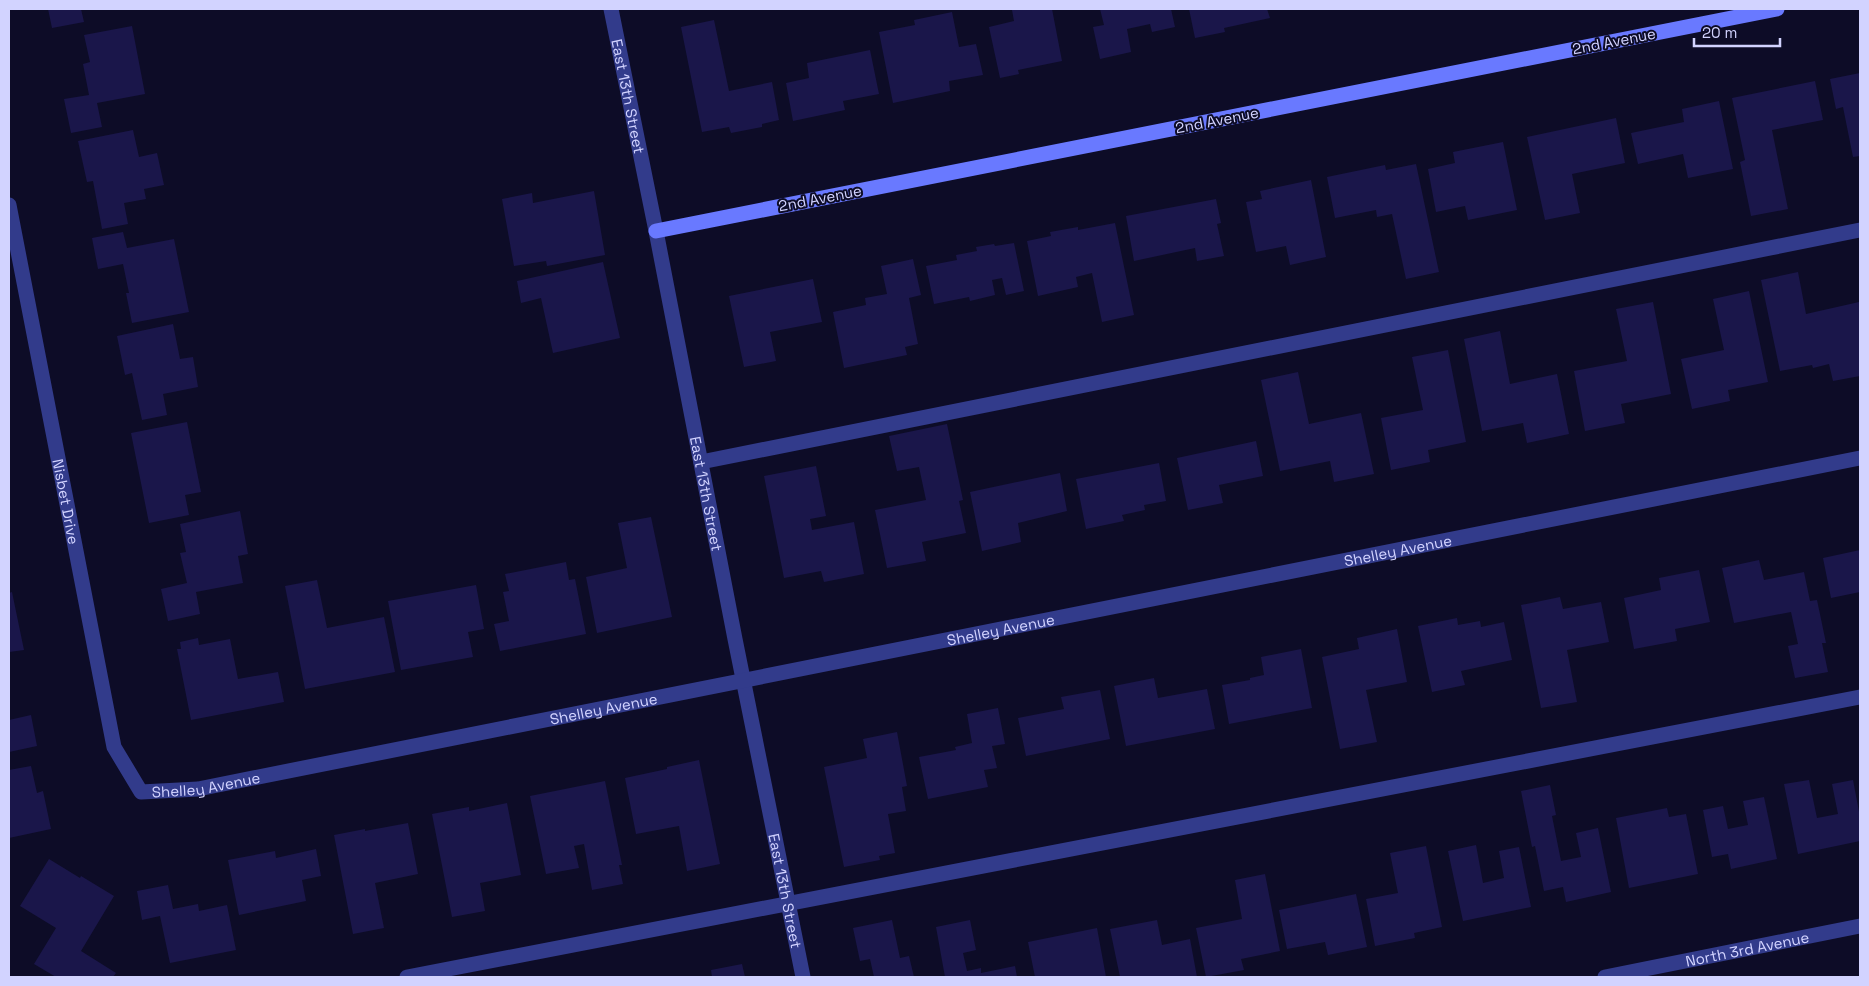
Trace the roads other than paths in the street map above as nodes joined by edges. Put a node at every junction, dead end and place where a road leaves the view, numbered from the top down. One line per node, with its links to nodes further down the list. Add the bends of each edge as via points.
1 (611, 9): 5 (street, East 13th Street)
2 (1777, 9): 5 (street, 2nd Avenue)
3 (9, 205): 10 (street, Nisbet Drive, via 114,747)
4 (1860, 230): 7 (street)
5 (656, 231): 7 (street, East 13th Street)
6 (1860, 458): 8 (street, Shelley Avenue)
7 (701, 462): 8 (street, East 13th Street)
8 (744, 681): 10 (street, Shelley Avenue, via 198,789); 11 (street, East 13th Street)
9 (1860, 697): 11 (street)
10 (141, 792)
11 (789, 902): 13 (street); 14 (street, East 13th Street)
12 (1860, 926): 15 (street, North 3rd Avenue)
13 (407, 977)
14 (804, 977)
15 (1605, 977)

